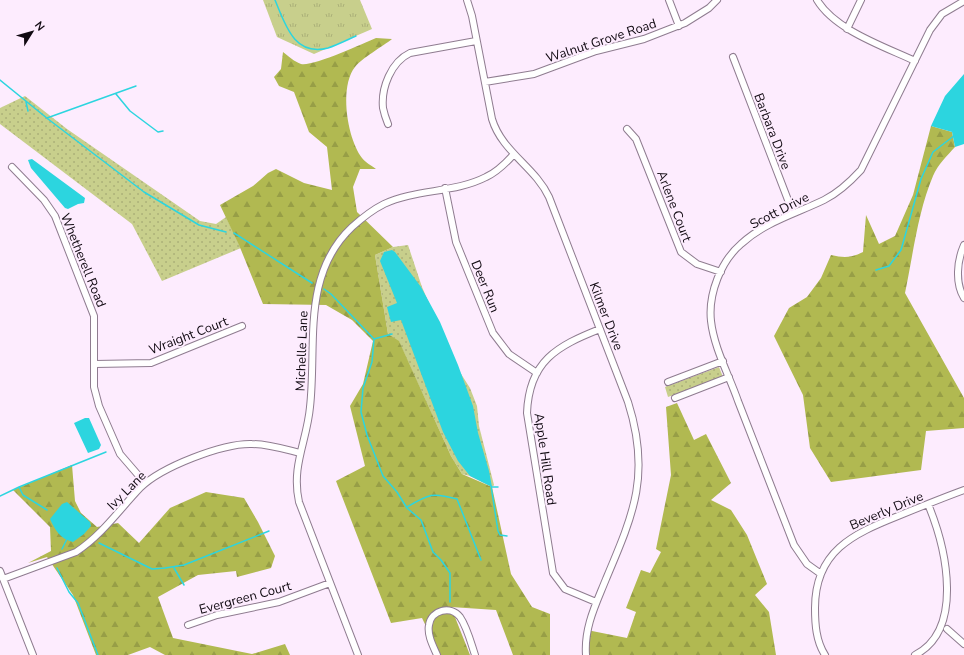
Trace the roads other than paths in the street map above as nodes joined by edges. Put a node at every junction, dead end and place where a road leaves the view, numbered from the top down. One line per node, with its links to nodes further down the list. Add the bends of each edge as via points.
1 (467, 0): 9 (street, Kilmer Drive)
2 (669, 0): 7 (street)
3 (717, 0): 7 (street, Walnut Grove Road)
4 (817, 0): 8 (street, via 826,14)
5 (861, 0): 8 (street)
6 (964, 1): 11 (street, Scott Drive, via 936,20)
7 (679, 26): 12 (street, Walnut Grove Road, via 644,39 596,51 534,74)
8 (847, 29): 11 (street)
9 (476, 41): 12 (street, Kilmer Drive); 13 (street, via 410,52 403,56 392,70 386,87 383,108)
10 (733, 57): 18 (street, Barbara Drive)
11 (915, 61): 18 (street, Scott Drive, via 861,170 833,194)
12 (485, 82): 15 (street, Kilmer Drive, via 496,132)
13 (388, 124)
14 (627, 129): 20 (street, Arlene Court, via 639,145 681,252 697,264)
15 (514, 154): 17 (street, Michelle Lane, via 499,169 486,177); 23 (street, Kilmer Drive, via 545,188)
16 (12, 167): 25 (street, Whetherell Road, via 44,200 55,216 92,306)
17 (445, 188): 26 (street, Deer Run, via 456,242 493,333 509,354); 30 (street, Michelle Lane, via 384,204 350,229 331,254 314,302 310,408)
18 (794, 213): 20 (street, Scott Drive, via 750,236 733,252)
19 (964, 245): 21 (street, via 958,277)
20 (721, 272): 24 (street, Scott Drive, via 712,304 711,320)
21 (964, 298)
22 (242, 326): 25 (street, Wraight Court, via 150,362)
23 (600, 329): 26 (street, Apple Hill Road, via 560,347); 38 (street, Kilmer Drive, via 632,414 638,442 639,476 629,526)
24 (723, 361): 27 (street, Scott Drive); 28 (street)
25 (95, 364): 31 (street, Whetherell Road, via 96,396 114,443)
26 (537, 373): 38 (street, Apple Hill Road, via 528,397 527,413 551,567 555,578 565,588)
27 (729, 377): 29 (street); 35 (street, Scott Drive, via 794,545 807,564)
28 (668, 382)
29 (675, 398)
30 (300, 452): 31 (street, Ivy Lane, via 260,444 232,445 167,469); 37 (street, Michelle Lane, via 296,484 299,502)
31 (145, 484): 36 (street, Ivy Lane, via 101,533 76,552)
32 (964, 490): 33 (street, Beverly Drive)
33 (928, 504): 35 (street, Beverly Drive, via 848,539 834,553); 39 (street, via 946,548)
34 (0, 571): 36 (street)
35 (821, 574): 47 (street, Beverly Drive, via 816,590 815,620 819,642)
36 (3, 579): 42 (street)
37 (330, 583): 40 (street, Evergreen Court, via 279,602 217,615); 43 (street, Michelle Lane)
38 (596, 602): 46 (street, Kilmer Drive, via 587,634)
39 (954, 602)
40 (188, 625)
41 (964, 644): 48 (street, via 948,627 935,644)
42 (33, 655)
43 (358, 655)
44 (437, 655): 45 (street, via 428,624 436,613 448,610 460,618)
45 (475, 655)
46 (586, 655)
47 (825, 655)
48 (915, 655)

